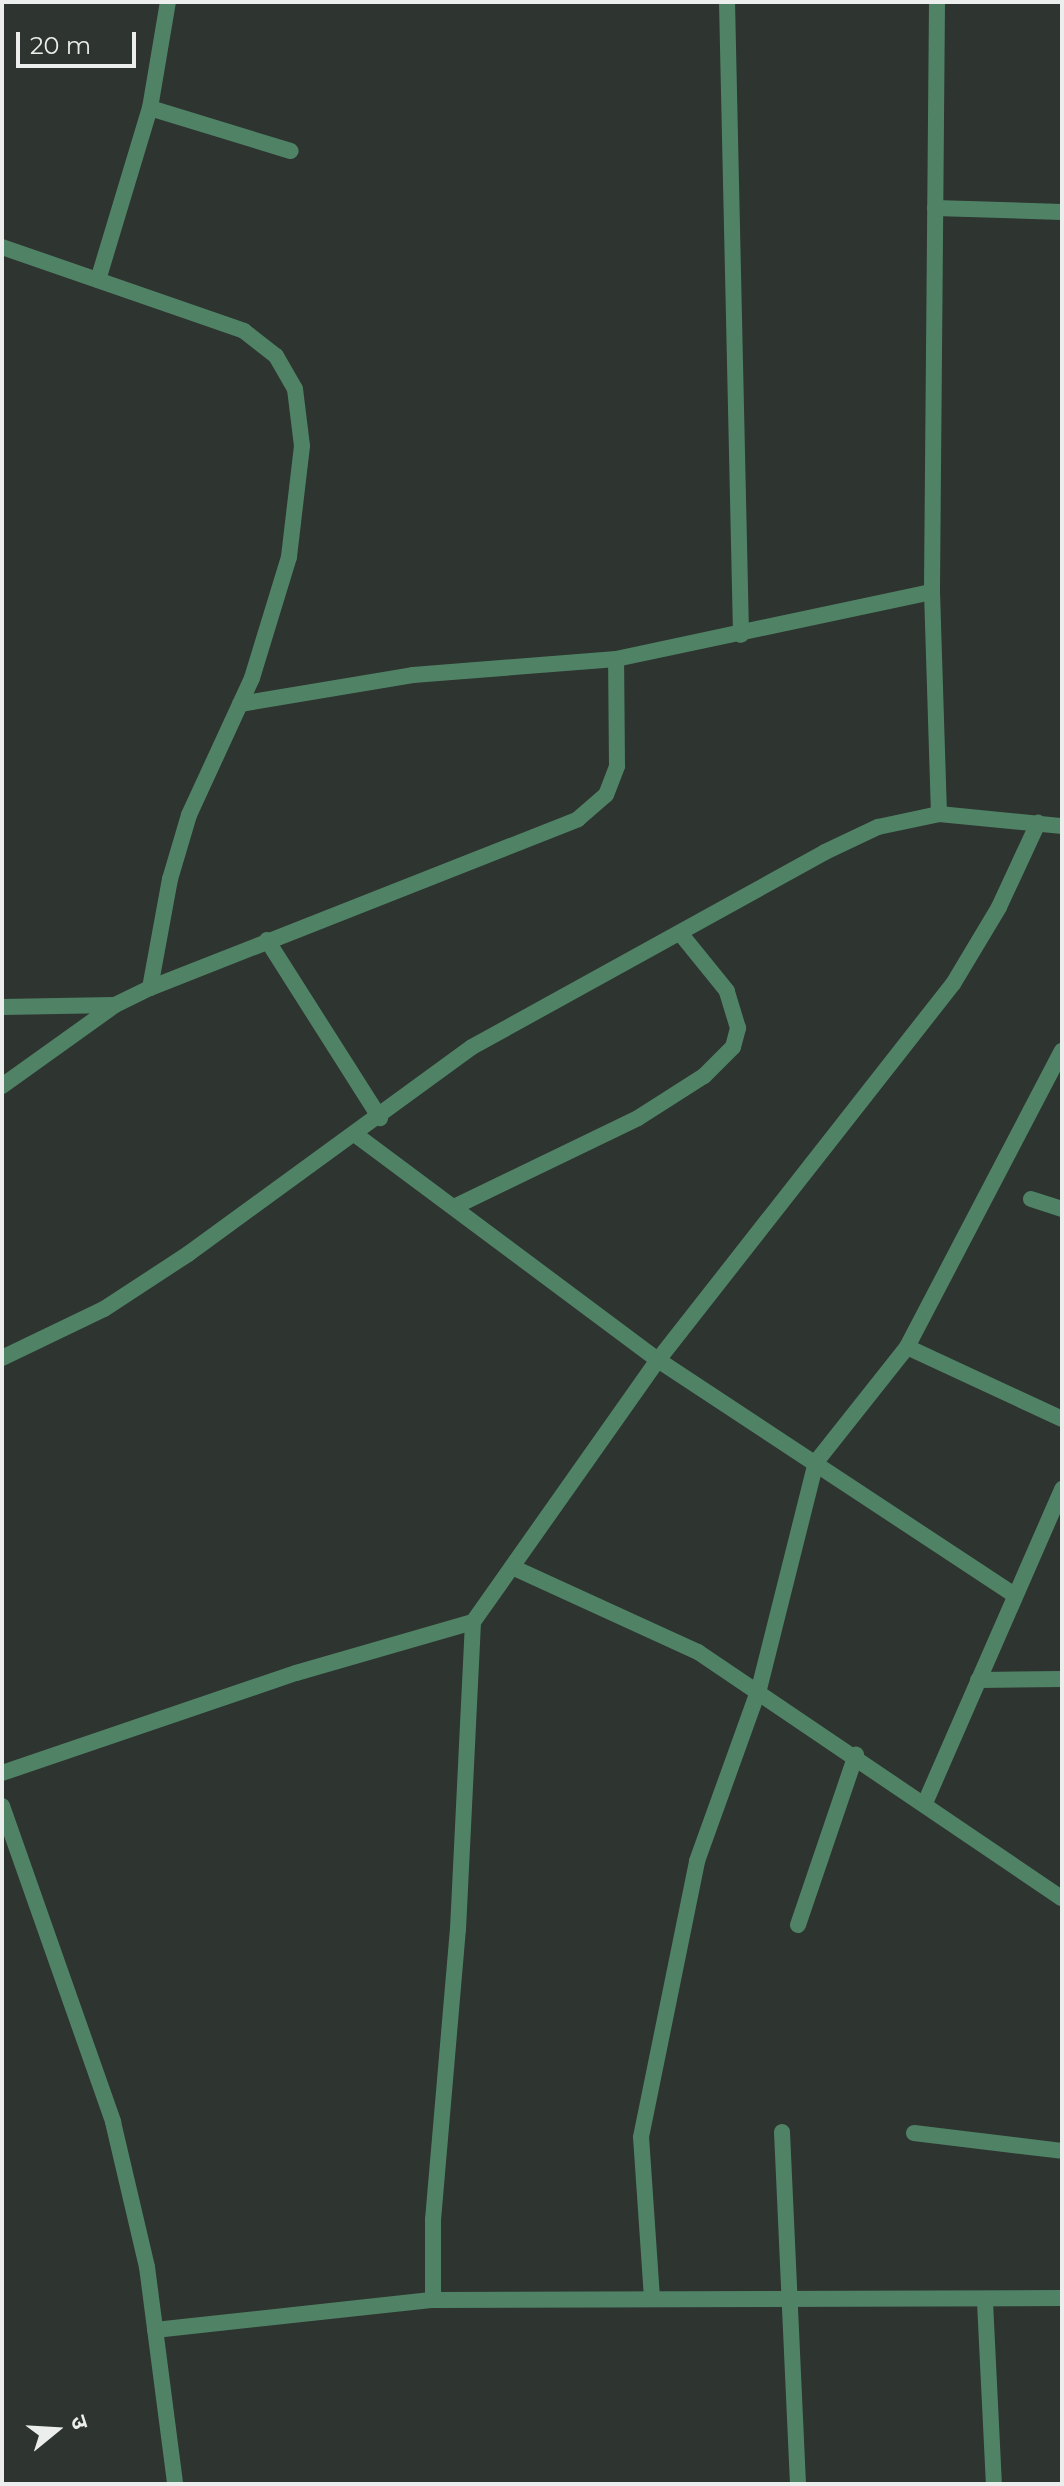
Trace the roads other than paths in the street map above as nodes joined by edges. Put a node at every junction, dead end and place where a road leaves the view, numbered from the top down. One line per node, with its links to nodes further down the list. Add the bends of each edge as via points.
1 (168, 2): 4 (street)
2 (727, 2): 11 (street)
3 (937, 2): 6 (street)
4 (150, 108): 5 (street); 9 (street)
5 (291, 151)
6 (935, 208): 7 (street); 10 (street)
7 (1062, 212)
8 (2, 247): 9 (street)
9 (98, 280): 13 (street, via 244,331 276,356 295,389 302,446 289,557)
10 (932, 592): 11 (street); 14 (street)
11 (741, 635): 12 (street)
12 (616, 659): 13 (street, via 413,675); 18 (street, via 617,766 606,795 578,819)
13 (240, 704): 19 (street, via 189,815 170,879)
14 (939, 814): 15 (street); 17 (street, via 878,827)
15 (1038, 823): 16 (street); 31 (street, via 999,907 953,984)
16 (1062, 826)
17 (680, 933): 24 (street, via 472,1047); 27 (street, via 727,991 738,1028 733,1047 704,1076 638,1118)
18 (267, 940): 19 (street); 24 (street)
19 (150, 988): 20 (street)
20 (115, 1005): 21 (street); 23 (street)
21 (2, 1007)
22 (1062, 1051): 29 (street)
23 (2, 1086)
24 (380, 1118): 25 (street)
25 (356, 1135): 27 (street); 30 (street, via 104,1309)
26 (1031, 1199): 28 (street)
27 (454, 1207): 31 (street)
28 (1062, 1209)
29 (907, 1347): 32 (street); 33 (street)
30 (2, 1358)
31 (658, 1360): 33 (street); 35 (street)
32 (1062, 1419)
33 (816, 1462): 36 (street); 40 (street)
34 (1062, 1489): 36 (street)
35 (512, 1567): 37 (street); 40 (street, via 698,1652)
36 (1015, 1595): 39 (street)
37 (473, 1622): 42 (street, via 296,1673); 53 (street, via 458,1929 433,2220)
38 (1062, 1679): 39 (street)
39 (978, 1680): 43 (street)
40 (759, 1689): 41 (street); 50 (street, via 697,1861 641,2137)
41 (856, 1755): 43 (street); 46 (street)
42 (2, 1773)
43 (925, 1803): 45 (street)
44 (2, 1806): 55 (street, via 113,2122 147,2267)
45 (1062, 1898)
46 (798, 1925)
47 (782, 2132): 52 (street)
48 (914, 2133): 49 (street)
49 (1062, 2151)
50 (652, 2298): 52 (street); 53 (street)
51 (1062, 2298): 54 (street)
52 (790, 2299): 54 (street); 57 (street)
53 (433, 2300): 55 (street)
54 (985, 2302): 58 (street)
55 (155, 2330): 56 (street)
56 (175, 2484)
57 (798, 2484)
58 (994, 2484)

